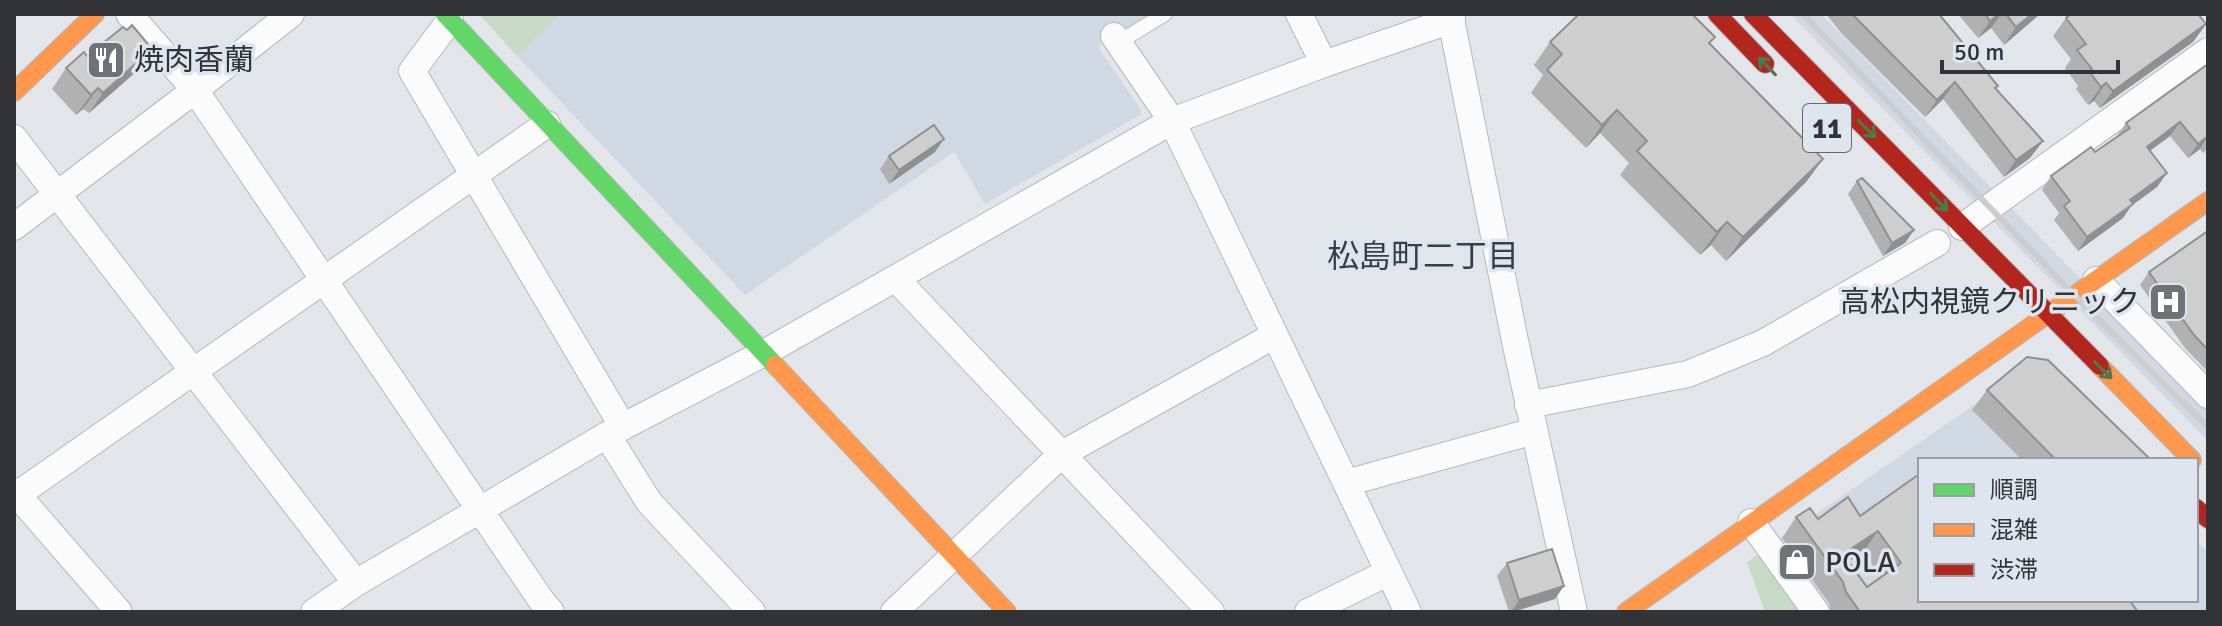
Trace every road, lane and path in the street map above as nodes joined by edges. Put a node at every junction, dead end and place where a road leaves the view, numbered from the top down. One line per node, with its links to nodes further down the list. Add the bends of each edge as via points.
1 (95, 14): 15 (main road)
2 (129, 14): 14 (street)
3 (291, 14): 14 (street)
4 (1165, 14): 10 (lane)
5 (1299, 14): 12 (street)
6 (1717, 14): 13 (main road, one-way to 6)
7 (1753, 14): 23 (main road, 11, one-way to 23)
8 (447, 17): 17 (main road); 19 (street, via 412,71)
9 (1451, 17): 12 (street); 35 (street)
10 (1116, 39): 16 (street)
11 (2208, 51): 23 (street)
12 (1324, 64): 16 (street)
13 (1772, 71)
14 (195, 90): 20 (street); 26 (street)
15 (14, 92)
16 (1172, 121): 25 (street); 30 (street)
17 (547, 124): 19 (street); 32 (main road)
18 (14, 138): 20 (street)
19 (473, 175): 26 (street); 36 (street)
20 (57, 194): 22 (street); 33 (street)
21 (2208, 201): 27 (main road)
22 (14, 227)
23 (1962, 227): 29 (main road, 11)
24 (1937, 243): 35 (street, via 1763,343 1688,374)
25 (896, 279): 32 (street); 38 (street)
26 (324, 280): 33 (street); 42 (street)
27 (2096, 280): 29 (main road); 34 (street)
28 (2006, 314): 31 (main road)
29 (2048, 315): 31 (main road); 39 (main road, 11, one-way to 39)
30 (1275, 335): 38 (street); 40 (street)
31 (2028, 337): 43 (main road)
32 (764, 353): 36 (street); 44 (main road)
33 (193, 371): 41 (street); 46 (street)
34 (2208, 395)
35 (1528, 405): 37 (street)
36 (615, 431): 42 (street); 50 (street, via 649,502)
37 (1534, 431): 40 (street); 56 (street)
38 (1062, 454): 44 (street); 53 (street)
39 (2193, 458)
40 (1346, 483): 45 (street)
41 (15, 494): 47 (street)
42 (481, 510): 46 (street); 49 (street)
43 (1751, 522): 57 (main road); 58 (street)
44 (953, 555): 51 (street); 52 (main road)
45 (1389, 572): 54 (street); 55 (street)
46 (356, 583): 48 (street)
47 (119, 612)
48 (314, 612)
49 (551, 612)
50 (752, 612)
51 (894, 612)
52 (1007, 612)
53 (1211, 612)
54 (1308, 612)
55 (1408, 612)
56 (1574, 612)
57 (1626, 612)
58 (1816, 612)

